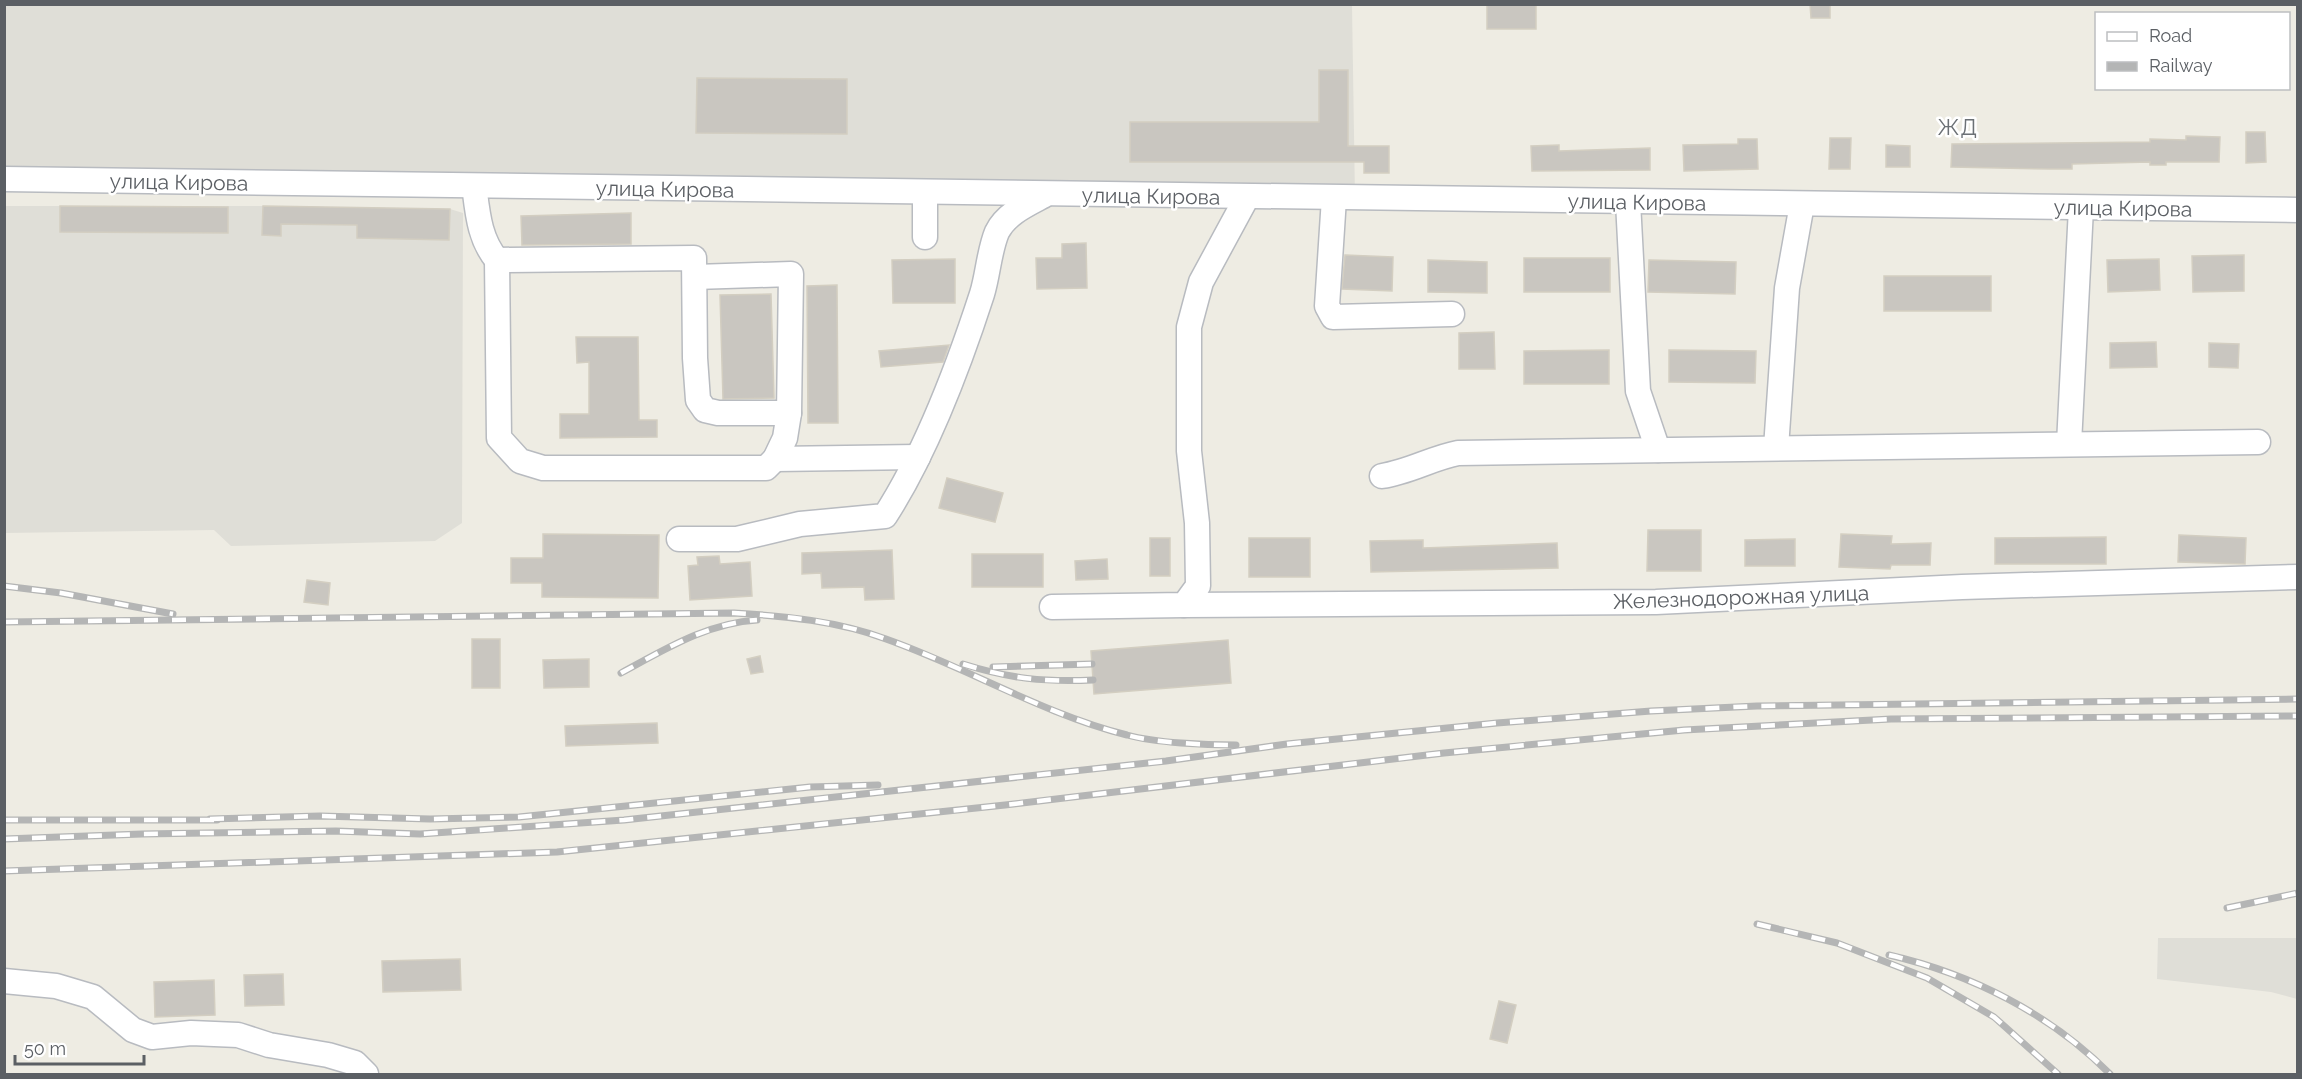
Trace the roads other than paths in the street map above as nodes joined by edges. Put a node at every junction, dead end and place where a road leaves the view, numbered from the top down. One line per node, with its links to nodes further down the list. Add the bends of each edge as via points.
1 (4, 179): 3 (street, улица Кирова)
2 (475, 193): 12 (street, via 478,221 488,249)
3 (925, 193): 4 (street, улица Кирова); 11 (street)
4 (1045, 195): 5 (street, улица Кирова); 20 (street, via 1017,210 997,231 982,293)
5 (1246, 197): 6 (street, улица Кирова); 25 (street, via 1201,282 1189,327 1189,451 1197,523 1198,586)
6 (1334, 198): 7 (street, улица Кирова); 14 (street, via 1327,306 1333,317)
7 (1628, 202): 8 (street, улица Кирова); 19 (street, via 1638,391)
8 (1802, 204): 9 (street, улица Кирова); 18 (street, via 1788,288)
9 (2081, 208): 10 (street, улица Кирова); 17 (street)
10 (2298, 210)
11 (925, 237)
12 (497, 260): 13 (street, via 694,258); 21 (street, via 499,438 520,461 543,468 766,468)
13 (695, 278): 15 (street, via 698,400 705,410 718,413); 15 (street, via 791,274)
14 (1452, 314)
15 (789, 413): 21 (street, via 785,438)
16 (2259, 442): 17 (street)
17 (2069, 444): 18 (street)
18 (1776, 448): 19 (street)
19 (1658, 450): 22 (street, via 1458,453 1439,456 1403,473)
20 (918, 457): 21 (street); 23 (street, via 885,516 800,524 737,539)
21 (775, 459)
22 (1382, 476)
23 (679, 539)
24 (2298, 577): 25 (street, Железнодорожная улица, via 1656,602)
25 (1184, 605): 26 (street, Железнодорожная улица)
26 (1052, 606)
27 (4, 981): 28 (street, via 56,987 93,997 134,1030 152,1037 191,1033 238,1035 355,1063)
28 (366, 1074)

